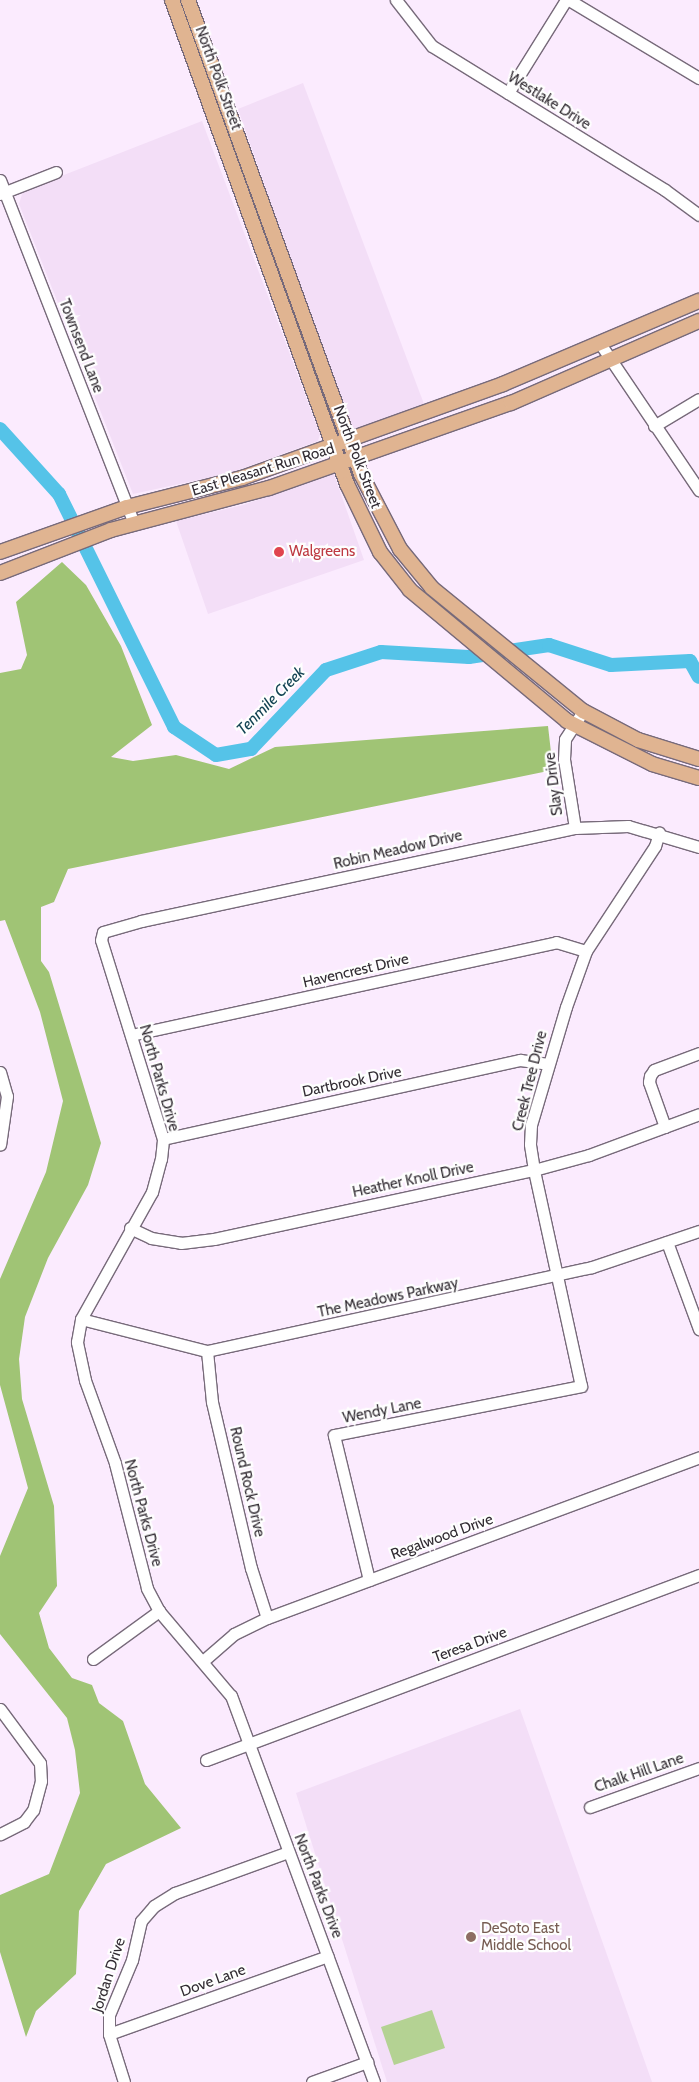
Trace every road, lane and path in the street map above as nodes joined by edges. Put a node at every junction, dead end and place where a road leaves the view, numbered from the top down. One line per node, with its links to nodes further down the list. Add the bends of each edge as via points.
1 (172, 0): 8 (main road, North Polk Street)
2 (188, 0): 7 (main road, North Polk Street)
3 (396, 0): 6 (street, Westlake Drive, via 432,46)
4 (568, 0): 5 (street); 6 (street)
5 (699, 78)
6 (508, 93): 14 (street, Westlake Drive, via 665,190)
7 (232, 121): 8 (main road); 12 (main road, North Polk Street)
8 (218, 126): 13 (main road, North Polk Street)
9 (56, 172): 11 (street)
10 (0, 180): 11 (street, Townsend Lane)
11 (2, 193): 32 (street, Townsend Lane)
12 (259, 193): 13 (main road); 18 (main road, North Polk Street)
13 (245, 198): 19 (main road, North Polk Street)
14 (699, 215)
15 (699, 301): 17 (main road, East Pleasant Run Road)
16 (699, 321): 20 (main road, East Pleasant Run Road)
17 (599, 342): 20 (street); 21 (main road, East Pleasant Run Road)
18 (315, 348): 19 (main road); 25 (main road, North Polk Street)
19 (302, 353): 26 (main road, North Polk Street)
20 (609, 360): 23 (main road, East Pleasant Run Road); 24 (street)
21 (503, 384): 23 (main road); 25 (main road, East Pleasant Run Road)
22 (699, 399): 24 (street)
23 (511, 403): 27 (main road, East Pleasant Run Road)
24 (654, 426): 30 (street)
25 (348, 439): 26 (main road, East Pleasant Run Road); 27 (main road, North Polk Street)
26 (333, 444): 28 (main road, North Polk Street); 29 (main road, East Pleasant Run Road)
27 (355, 458): 28 (main road, East Pleasant Run Road); 36 (main road, North Polk Street, via 367,490 400,549 432,588)
28 (340, 464): 31 (main road, East Pleasant Run Road); 37 (main road, North Polk Street, via 380,552 410,590 446,623)
29 (242, 478): 31 (main road); 32 (main road, East Pleasant Run Road)
30 (699, 490)
31 (248, 494): 33 (main road, East Pleasant Run Road)
32 (127, 507): 33 (street, Townsend Lane); 34 (main road, East Pleasant Run Road)
33 (134, 523): 35 (main road, East Pleasant Run Road)
34 (0, 552)
35 (0, 573)
36 (583, 711): 37 (street, Slay Drive); 38 (main road, North Polk Street, via 638,740)
37 (574, 725): 39 (main road, North Polk Street, via 652,764); 40 (street, Slay Drive, via 565,739 564,759)
38 (699, 759)
39 (699, 778)
40 (575, 828): 41 (street, Robin Meadow Drive, via 628,826); 43 (street, Robin Meadow Drive)
41 (659, 834): 42 (street, Robin Meadow Drive); 44 (street, Creek Tree Drive, via 655,846)
42 (699, 847)
43 (103, 932): 45 (street, North Parks Drive, via 101,940 109,970)
44 (586, 951): 45 (street, Havencrest Drive, via 556,942); 47 (street, Creek Tree Drive)
45 (131, 1035): 51 (street, North Parks Drive)
46 (699, 1054): 50 (street, via 654,1070 650,1076 649,1082)
47 (548, 1064): 51 (street, Dartbrook Drive, via 520,1060); 53 (street, Creek Tree Drive, via 531,1124)
48 (0, 1072): 52 (street, via 7,1096)
49 (699, 1114): 50 (street, Heather Knoll Drive)
50 (665, 1127): 53 (street, Heather Knoll Drive, via 589,1155)
51 (162, 1139): 54 (street, North Parks Drive, via 161,1159 152,1192)
52 (0, 1145)
53 (534, 1170): 54 (street, Heather Knoll Drive, via 181,1244 151,1238); 57 (street, Creek Tree Drive)
54 (130, 1228): 58 (street, North Parks Drive)
55 (699, 1231): 56 (street, The Meadows Parkway)
56 (667, 1242): 57 (street, The Meadows Parkway); 59 (street)
57 (558, 1276): 60 (street, The Meadows Parkway); 61 (street, Creek Tree Drive)
58 (80, 1319): 60 (street, The Meadows Parkway); 65 (street, North Parks Drive, via 77,1342 85,1380 115,1463 147,1588)
59 (699, 1329)
60 (207, 1351): 66 (street, Round Rock Drive, via 212,1402 251,1568)
61 (581, 1386): 64 (street, Wendy Lane, via 334,1435)
62 (699, 1457): 64 (street, Regalwood Drive)
63 (699, 1575): 70 (street, Teresa Drive)
64 (369, 1580): 66 (street, Regalwood Drive)
65 (159, 1611): 67 (street); 68 (street, North Parks Drive)
66 (267, 1618): 68 (street, Regalwood Drive, via 234,1634)
67 (93, 1659)
68 (203, 1661): 70 (street, North Parks Drive, via 231,1696)
69 (0, 1710): 74 (street, via 40,1763 41,1781 32,1810 24,1822)
70 (251, 1743): 71 (street, Teresa Drive); 75 (street, North Parks Drive)
71 (206, 1760)
72 (699, 1768): 73 (street, Chalk Hill Lane)
73 (590, 1807)
74 (0, 1834)
75 (288, 1852): 76 (street, North Parks Drive); 77 (street, Jordan Drive, via 175,1893 154,1906 142,1921 132,1960 109,2015)
76 (328, 1956): 77 (street, Dove Lane); 78 (street, North Parks Drive)
77 (109, 2034): 79 (street, Jordan Drive)
78 (367, 2062): 80 (street); 81 (street, North Parks Drive)
79 (124, 2082)
80 (312, 2082)
81 (374, 2082)

